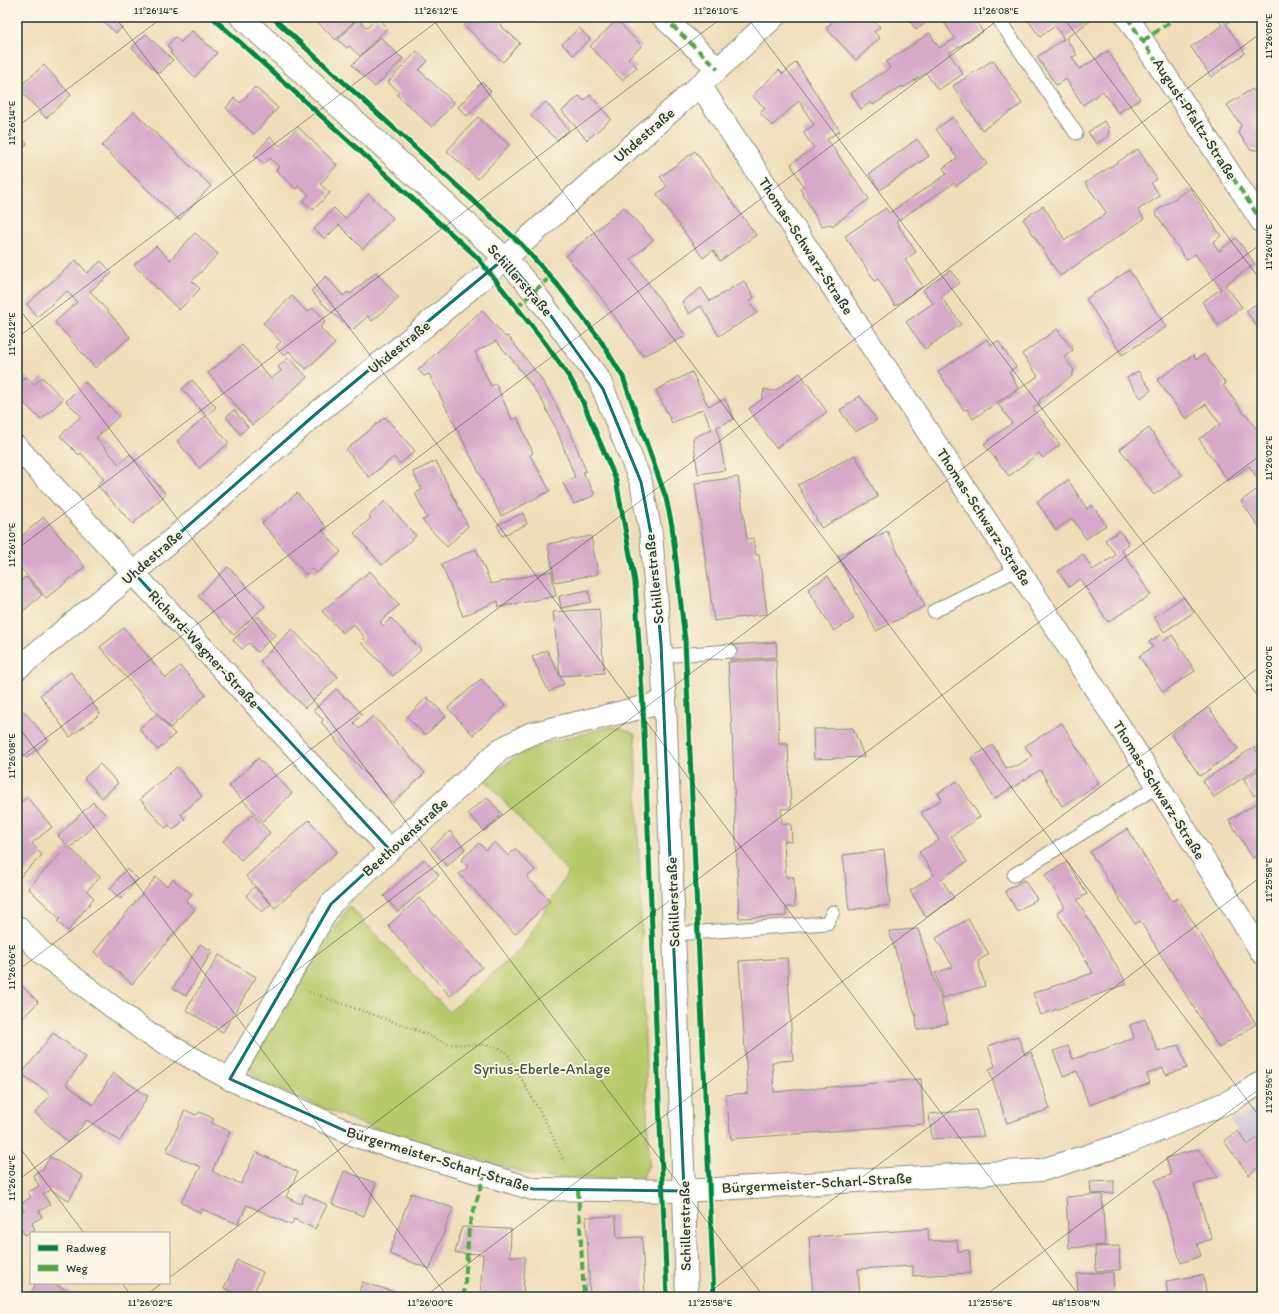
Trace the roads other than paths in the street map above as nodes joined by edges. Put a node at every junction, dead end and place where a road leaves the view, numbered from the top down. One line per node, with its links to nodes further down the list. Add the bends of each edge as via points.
1 (241, 17): 10 (street, Schillerstraße)
2 (663, 17): 6 (street)
3 (774, 17): 6 (street, Uhdestraße)
4 (997, 17): 8 (lane)
5 (1127, 17): 9 (street, August-Pfaltz-Straße)
6 (718, 69): 7 (street, Uhdestraße)
7 (700, 85): 10 (street, Uhdestraße); 12 (street, Thomas-Schwarz-Straße)
8 (1076, 133)
9 (1262, 222)
10 (505, 258): 13 (street, Uhdestraße, via 388,357 318,412); 16 (street, Schillerstraße, via 531,288 599,379 640,482 650,534)
11 (17, 447): 13 (street, Richard-Wagner-Straße)
12 (1018, 568): 14 (lane); 19 (street, Thomas-Schwarz-Straße)
13 (134, 574): 17 (street, Uhdestraße); 20 (street, Richard-Wagner-Straße)
14 (934, 611)
15 (730, 651): 16 (lane)
16 (661, 656): 18 (street, Schillerstraße)
17 (17, 669)
18 (665, 702): 20 (street, Beethovenstraße, via 530,734 501,749); 24 (street, Schillerstraße)
19 (1158, 786): 21 (lane); 25 (street, Thomas-Schwarz-Straße)
20 (390, 850): 26 (street, Beethovenstraße, via 331,904)
21 (1014, 875)
22 (833, 912): 24 (lane, via 827,923)
23 (17, 927): 26 (street, Bürgermeister-Scharl-Straße, via 43,954 147,1033)
24 (674, 934): 28 (street, Schillerstraße)
25 (1262, 953)
26 (230, 1079): 28 (street, Bürgermeister-Scharl-Straße, via 359,1137 533,1190)
27 (1262, 1082): 28 (street, Bürgermeister-Scharl-Straße, via 1228,1102 1124,1144 1042,1170)
28 (684, 1191): 29 (street, Schillerstraße)
29 (687, 1297)

